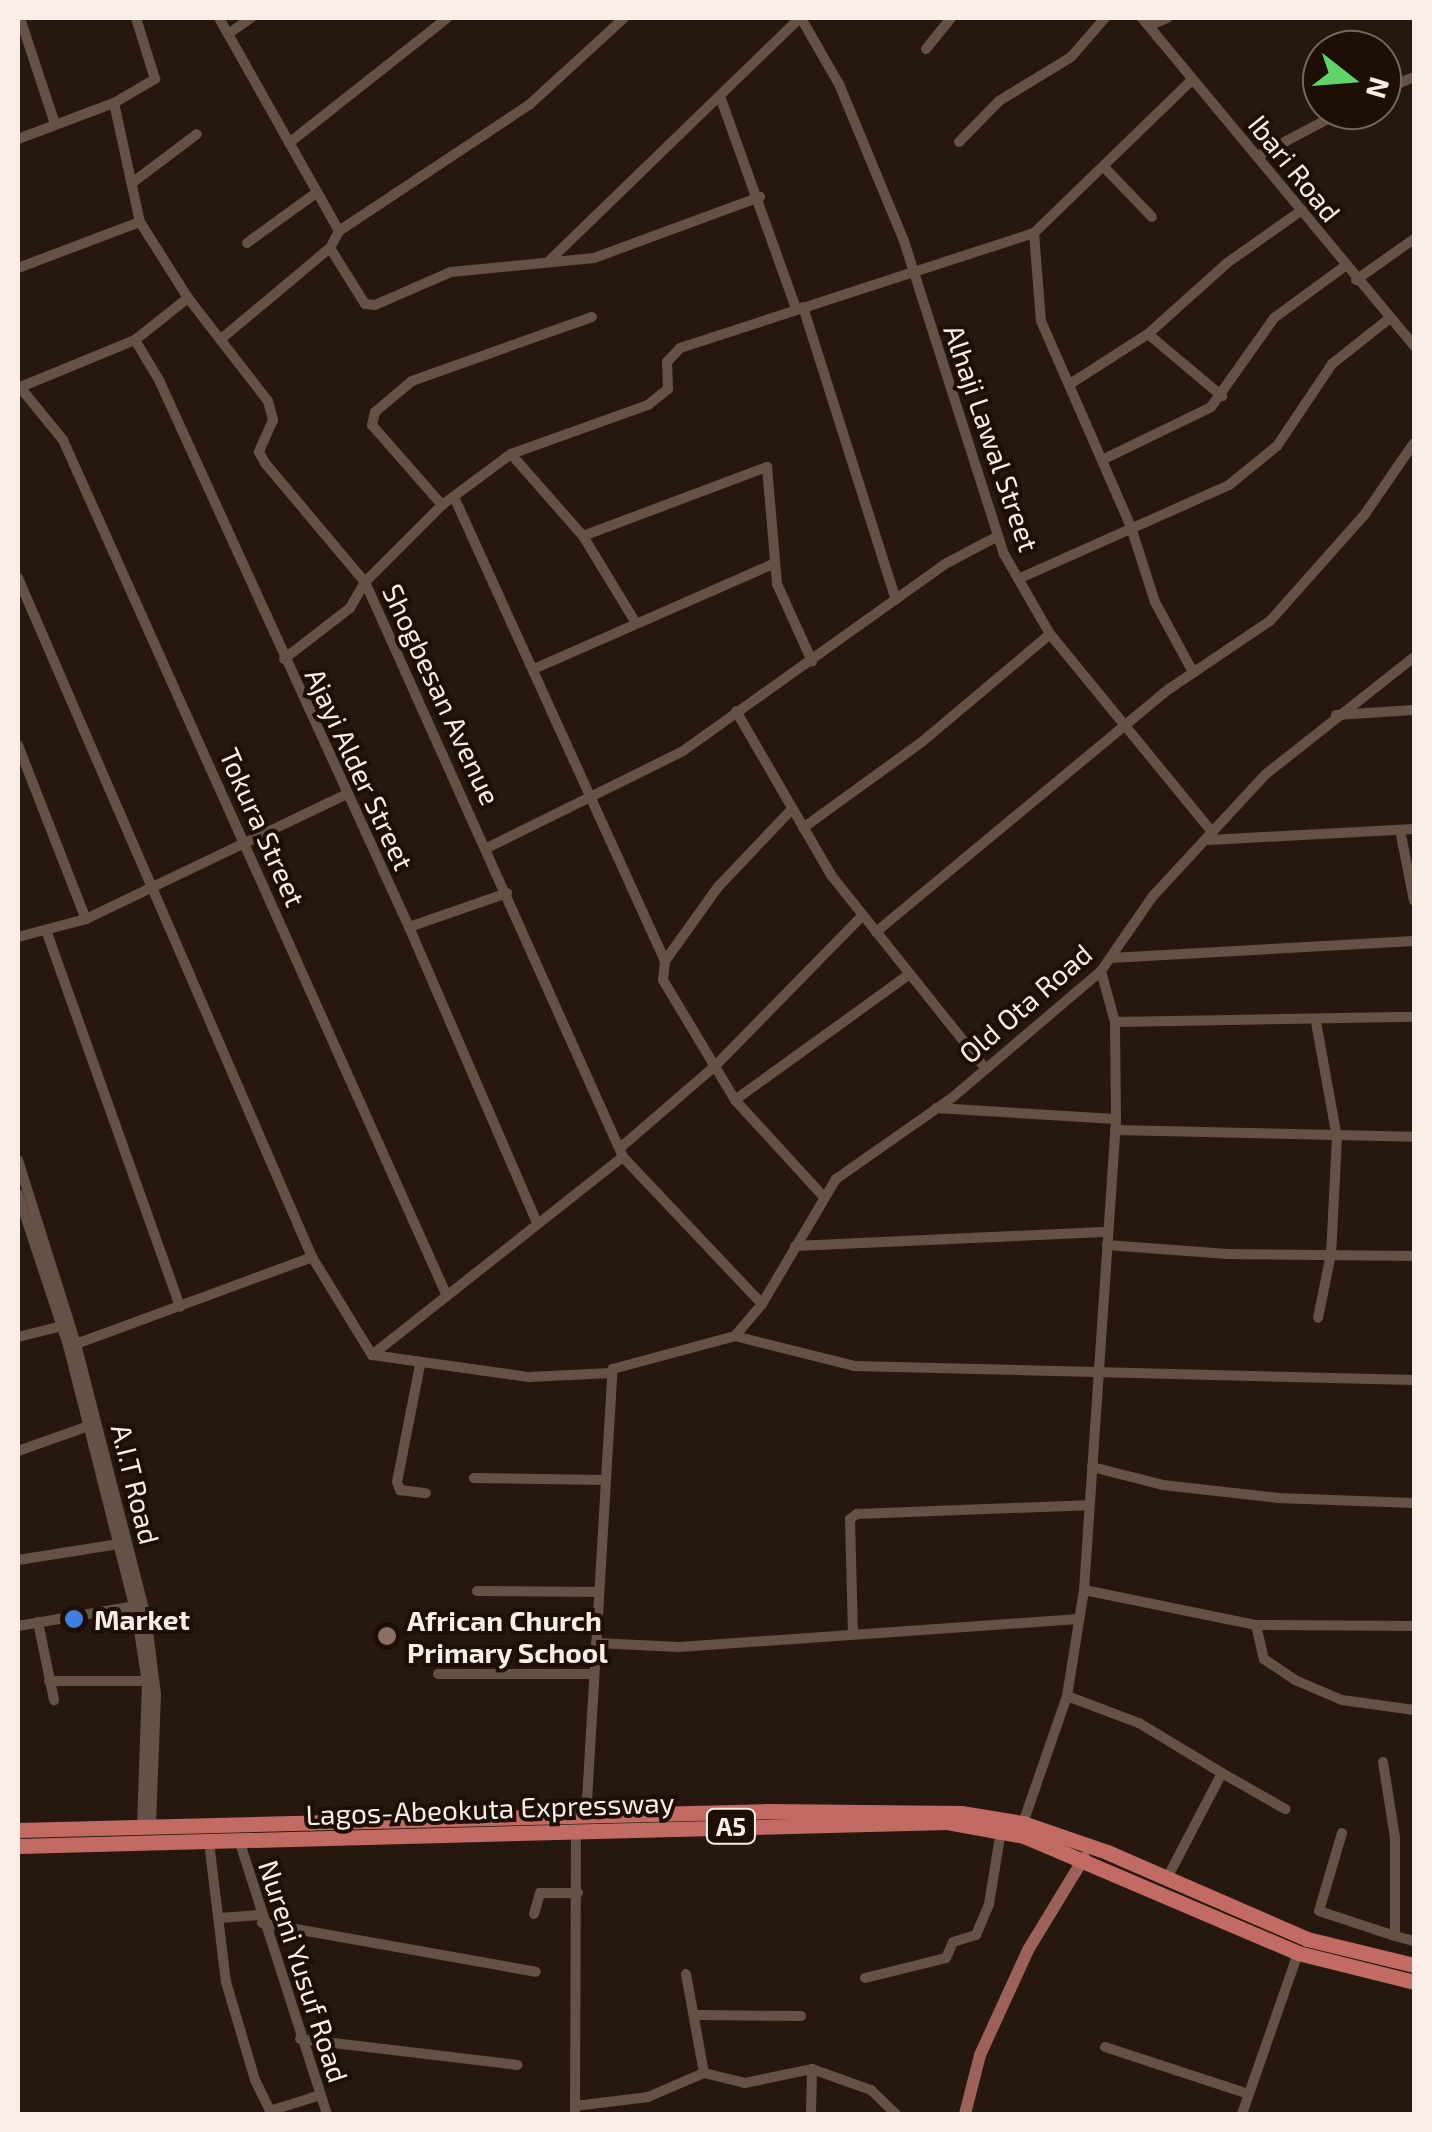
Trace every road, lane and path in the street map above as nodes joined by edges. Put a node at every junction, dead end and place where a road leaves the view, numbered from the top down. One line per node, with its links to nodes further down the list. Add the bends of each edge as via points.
1 (20, 18): 17 (street)
2 (136, 18): 16 (street, via 156,79)
3 (219, 18): 12 (street)
4 (251, 18): 12 (street)
5 (448, 18): 22 (street)
6 (624, 18): 31 (street, via 530,105)
7 (800, 18): 15 (street); 39 (street, Alhaji Lawal Street, via 839,84)
8 (951, 18): 13 (street)
9 (1105, 18): 21 (street, via 1071,57 999,101)
10 (1167, 18): 11 (street)
11 (1145, 22): 14 (street, Ibari Road)
12 (228, 34): 22 (street)
13 (926, 49)
14 (1192, 80): 23 (street, Ibari Road); 24 (street)
15 (721, 99): 27 (street); 36 (street)
16 (114, 103): 17 (street); 25 (street, Shogbesan Avenue)
17 (54, 121): 20 (street)
18 (1307, 130): 23 (street)
19 (197, 134): 25 (street)
20 (18, 139)
21 (959, 142)
22 (289, 143): 26 (street)
23 (1258, 156): 28 (street, Ibari Road)
24 (1104, 168): 29 (street); 32 (street)
25 (132, 183): 30 (street, Shogbesan Avenue)
26 (316, 193): 31 (street); 34 (street)
27 (760, 197): 36 (street, via 594,258); 42 (street)
28 (1302, 210): 37 (street, Ibari Road); 45 (street)
29 (1152, 217)
30 (140, 222): 38 (street); 41 (street, Shogbesan Avenue)
31 (338, 231): 35 (street)
32 (1034, 233): 39 (street); 49 (street, via 1040,321)
33 (1414, 239): 40 (street)
34 (247, 242)
35 (330, 248): 36 (street, via 369,306 451,272); 47 (street)
36 (549, 261)
37 (1344, 266): 40 (street, Ibari Road); 51 (street, via 1274,318)
38 (18, 268)
39 (914, 268): 42 (street); 59 (street, Alhaji Lawal Street)
40 (1356, 280): 44 (street, Ibari Road)
41 (188, 298): 46 (street); 47 (street, Shogbesan Avenue)
42 (799, 308): 53 (street, via 670,354 668,389 648,405); 64 (street)
43 (592, 317): 56 (street, via 412,381 376,412 372,425)
44 (1390, 318): 48 (street, Ibari Road); 57 (street, via 1332,364 1263,458 1213,494)
45 (1148, 334): 49 (street); 51 (street)
46 (134, 340): 50 (street); 68 (street, Ajayi Alder Street, via 159,380)
47 (221, 340): 63 (street, Shogbesan Avenue, via 268,402 273,420 259,452 264,463)
48 (1414, 346)
49 (1070, 384): 54 (street)
50 (18, 387): 84 (street, Tokura Street, via 63,440)
51 (1222, 396): 54 (street, via 1195,418)
52 (1414, 443): 71 (street, via 1365,514 1270,621)
53 (511, 454): 55 (street); 58 (street)
54 (1102, 460): 57 (street)
55 (454, 497): 56 (street); 70 (street)
56 (442, 505): 63 (street)
57 (1131, 527): 62 (street); 71 (street, via 1154,602)
58 (583, 536): 60 (street, via 760,464 770,472); 65 (street)
59 (998, 536): 62 (street, Alhaji Lawal Street); 64 (street)
60 (775, 563): 65 (street); 69 (street, via 780,595)
61 (18, 578): 86 (street)
62 (1018, 578): 66 (street, Alhaji Lawal Street)
63 (365, 582): 68 (street, via 350,608); 85 (street, Shogbesan Avenue)
64 (896, 600): 69 (street)
65 (634, 620): 70 (street)
66 (1050, 634): 75 (street, Alhaji Lawal Street); 80 (street, via 923,741)
67 (1414, 656): 74 (street, Old Ota Road)
68 (284, 660): 77 (street, Ajayi Alder Street)
69 (812, 661): 73 (street)
70 (536, 668): 78 (street)
71 (1193, 672): 75 (street)
72 (1414, 710): 74 (street)
73 (736, 712): 78 (street, via 683,752); 79 (street)
74 (1336, 715): 83 (street, Old Ota Road, via 1290,752)
75 (1130, 727): 83 (street, Alhaji Lawal Street); 93 (street)
76 (18, 745): 90 (street)
77 (345, 795): 84 (street); 91 (street, Ajayi Alder Street)
78 (591, 802): 85 (street); 97 (street)
79 (790, 810): 80 (street); 97 (street, via 718,887)
80 (803, 828): 89 (street)
81 (1414, 829): 82 (street)
82 (1400, 830): 83 (street); 88 (street)
83 (1211, 836): 96 (street, Old Ota Road, via 1152,896)
84 (244, 839): 86 (street); 120 (street, Tokura Street)
85 (489, 847): 87 (street, Shogbesan Avenue)
86 (151, 887): 90 (street); 119 (street)
87 (506, 893): 91 (street); 110 (street, Shogbesan Avenue)
88 (1414, 901)
89 (862, 916): 93 (street); 103 (street)
90 (86, 918): 92 (street)
91 (409, 926): 114 (street, Ajayi Alder Street)
92 (46, 930): 94 (street); 122 (street)
93 (876, 932): 99 (street)
94 (18, 937)
95 (1414, 942): 96 (street)
96 (1112, 958): 98 (street, Old Ota Road)
97 (665, 961): 103 (street, via 663,980)
98 (1101, 971): 101 (street); 104 (street, Old Ota Road)
99 (908, 975): 104 (street); 105 (street)
100 (1414, 1018): 102 (street)
101 (1115, 1022): 102 (street); 107 (street)
102 (1316, 1022): 108 (street)
103 (716, 1065): 105 (street); 110 (street)
104 (984, 1068): 106 (street, Old Ota Road)
105 (735, 1100): 113 (street)
106 (935, 1108): 107 (street); 113 (street, Old Ota Road, via 854,1163)
107 (1115, 1124): 108 (street); 115 (street)
108 (1337, 1137): 109 (street); 117 (street)
109 (1414, 1137)
110 (621, 1152): 114 (street); 121 (street, Shogbesan Avenue)
111 (18, 1160): 127 (street, A.I.T Road)
112 (18, 1194): 124 (street, A.I.T Road)
113 (822, 1195): 116 (street, Old Ota Road)
114 (536, 1220): 120 (street)
115 (1108, 1238): 116 (street); 117 (street); 130 (street)
116 (795, 1246): 121 (street, Old Ota Road)
117 (1331, 1254): 118 (street); 123 (street)
118 (1414, 1256)
119 (312, 1257): 122 (street); 128 (street)
120 (448, 1296): 128 (street)
121 (762, 1304): 125 (street, Old Ota Road)
122 (180, 1307): 127 (street)
123 (1318, 1318)
124 (58, 1326): 126 (street); 133 (street, A.I.T Road)
125 (735, 1336): 130 (street, via 854,1366); 131 (street)
126 (18, 1338)
127 (76, 1344): 133 (street, A.I.T Road)
128 (372, 1355): 129 (street)
129 (420, 1365): 131 (street, via 529,1377); 139 (street, via 397,1482 400,1490)
130 (1096, 1367): 132 (street); 136 (street)
131 (611, 1373): 138 (street)
132 (1414, 1380)
133 (83, 1388): 134 (street, A.I.T Road); 167 (street, A.I.T Road, via 151,1646)
134 (88, 1426): 135 (street); 142 (street, A.I.T Road)
135 (18, 1450)
136 (1092, 1467): 140 (street, via 1163,1484 1278,1498); 141 (street)
137 (474, 1478): 138 (street)
138 (603, 1480): 146 (street)
139 (426, 1494)
140 (1414, 1503)
141 (1088, 1505): 144 (street); 153 (street, via 856,1514 850,1519)
142 (119, 1544): 143 (street); 147 (street, A.I.T Road)
143 (18, 1560)
144 (1084, 1590): 148 (street); 151 (street)
145 (478, 1591): 146 (street)
146 (600, 1592): 154 (street)
147 (134, 1606): 149 (street); 158 (street, A.I.T Road)
148 (1078, 1620): 153 (street); 159 (street)
149 (38, 1622): 150 (street); 157 (street)
150 (18, 1625)
151 (1256, 1625): 152 (street); 161 (street, via 1264,1658 1318,1692)
152 (1414, 1626)
153 (852, 1634): 154 (street, via 680,1646)
154 (596, 1643): 156 (street)
155 (438, 1674): 156 (street)
156 (592, 1674): 165 (street)
157 (49, 1681): 158 (street); 160 (street)
158 (148, 1681): 167 (street, A.I.T Road)
159 (1067, 1696): 163 (street, via 1139,1723); 166 (street)
160 (54, 1700)
161 (1414, 1710)
162 (1383, 1762): 181 (street, via 1395,1838)
163 (1222, 1773): 164 (street); 176 (street)
164 (1286, 1809)
165 (586, 1818): 166 (highway, Lagos-Abeokuta Expressway / A5, via 923,1810); 167 (highway, Lagos-Abeokuta Expressway / A5)
166 (1022, 1824): 176 (highway, Lagos-Abeokuta Expressway / A5)
167 (146, 1827): 168 (highway, Lagos-Abeokuta Expressway / A5)
168 (18, 1830)
169 (1001, 1831): 171 (highway, Lagos-Abeokuta Expressway / A5, via 906,1820); 175 (highway, Lagos-Abeokuta Expressway / A5); 187 (street, via 989,1904 976,1935 953,1942 946,1958)
170 (1342, 1833): 181 (street, via 1319,1911)
171 (576, 1834): 172 (highway, Lagos-Abeokuta Expressway / A5); 177 (street)
172 (239, 1840): 173 (highway, Lagos-Abeokuta Expressway / A5); 180 (street, Nureni Yusuf Road)
173 (209, 1842): 174 (highway, Lagos-Abeokuta Expressway / A5); 179 (street)
174 (18, 1846)
175 (1084, 1858): 183 (highway, Lagos-Abeokuta Expressway / A5); 202 (main road, via 1028,1950 980,2056)
176 (1167, 1878): 184 (highway, Lagos-Abeokuta Expressway / A5, via 1306,1939)
177 (578, 1893): 178 (street, via 540,1893); 198 (street)
178 (534, 1914)
179 (219, 1918): 180 (street); 196 (street, via 234,2018 270,2112)
180 (260, 1919): 185 (street); 191 (street, Nureni Yusuf Road)
181 (1395, 1936): 182 (street)
182 (1414, 1941)
183 (1298, 1953): 188 (highway, Lagos-Abeokuta Expressway / A5); 197 (street)
184 (1414, 1965)
185 (536, 1972)
186 (686, 1974): 189 (street)
187 (865, 1978)
188 (1414, 1982)
189 (697, 2014): 190 (street); 195 (street)
190 (801, 2016)
191 (300, 2038): 193 (street); 196 (street, Nureni Yusuf Road)
192 (1104, 2047): 197 (street)
193 (517, 2065)
194 (812, 2069): 195 (street, via 744,2082); 200 (street); 201 (street, via 872,2090)
195 (704, 2074): 198 (street, via 648,2097)
196 (320, 2094): 199 (street, Nureni Yusuf Road)
197 (1249, 2094): 203 (street)
198 (575, 2110)
199 (327, 2114)
200 (811, 2114)
201 (896, 2114)
202 (965, 2114)
203 (1242, 2114)

